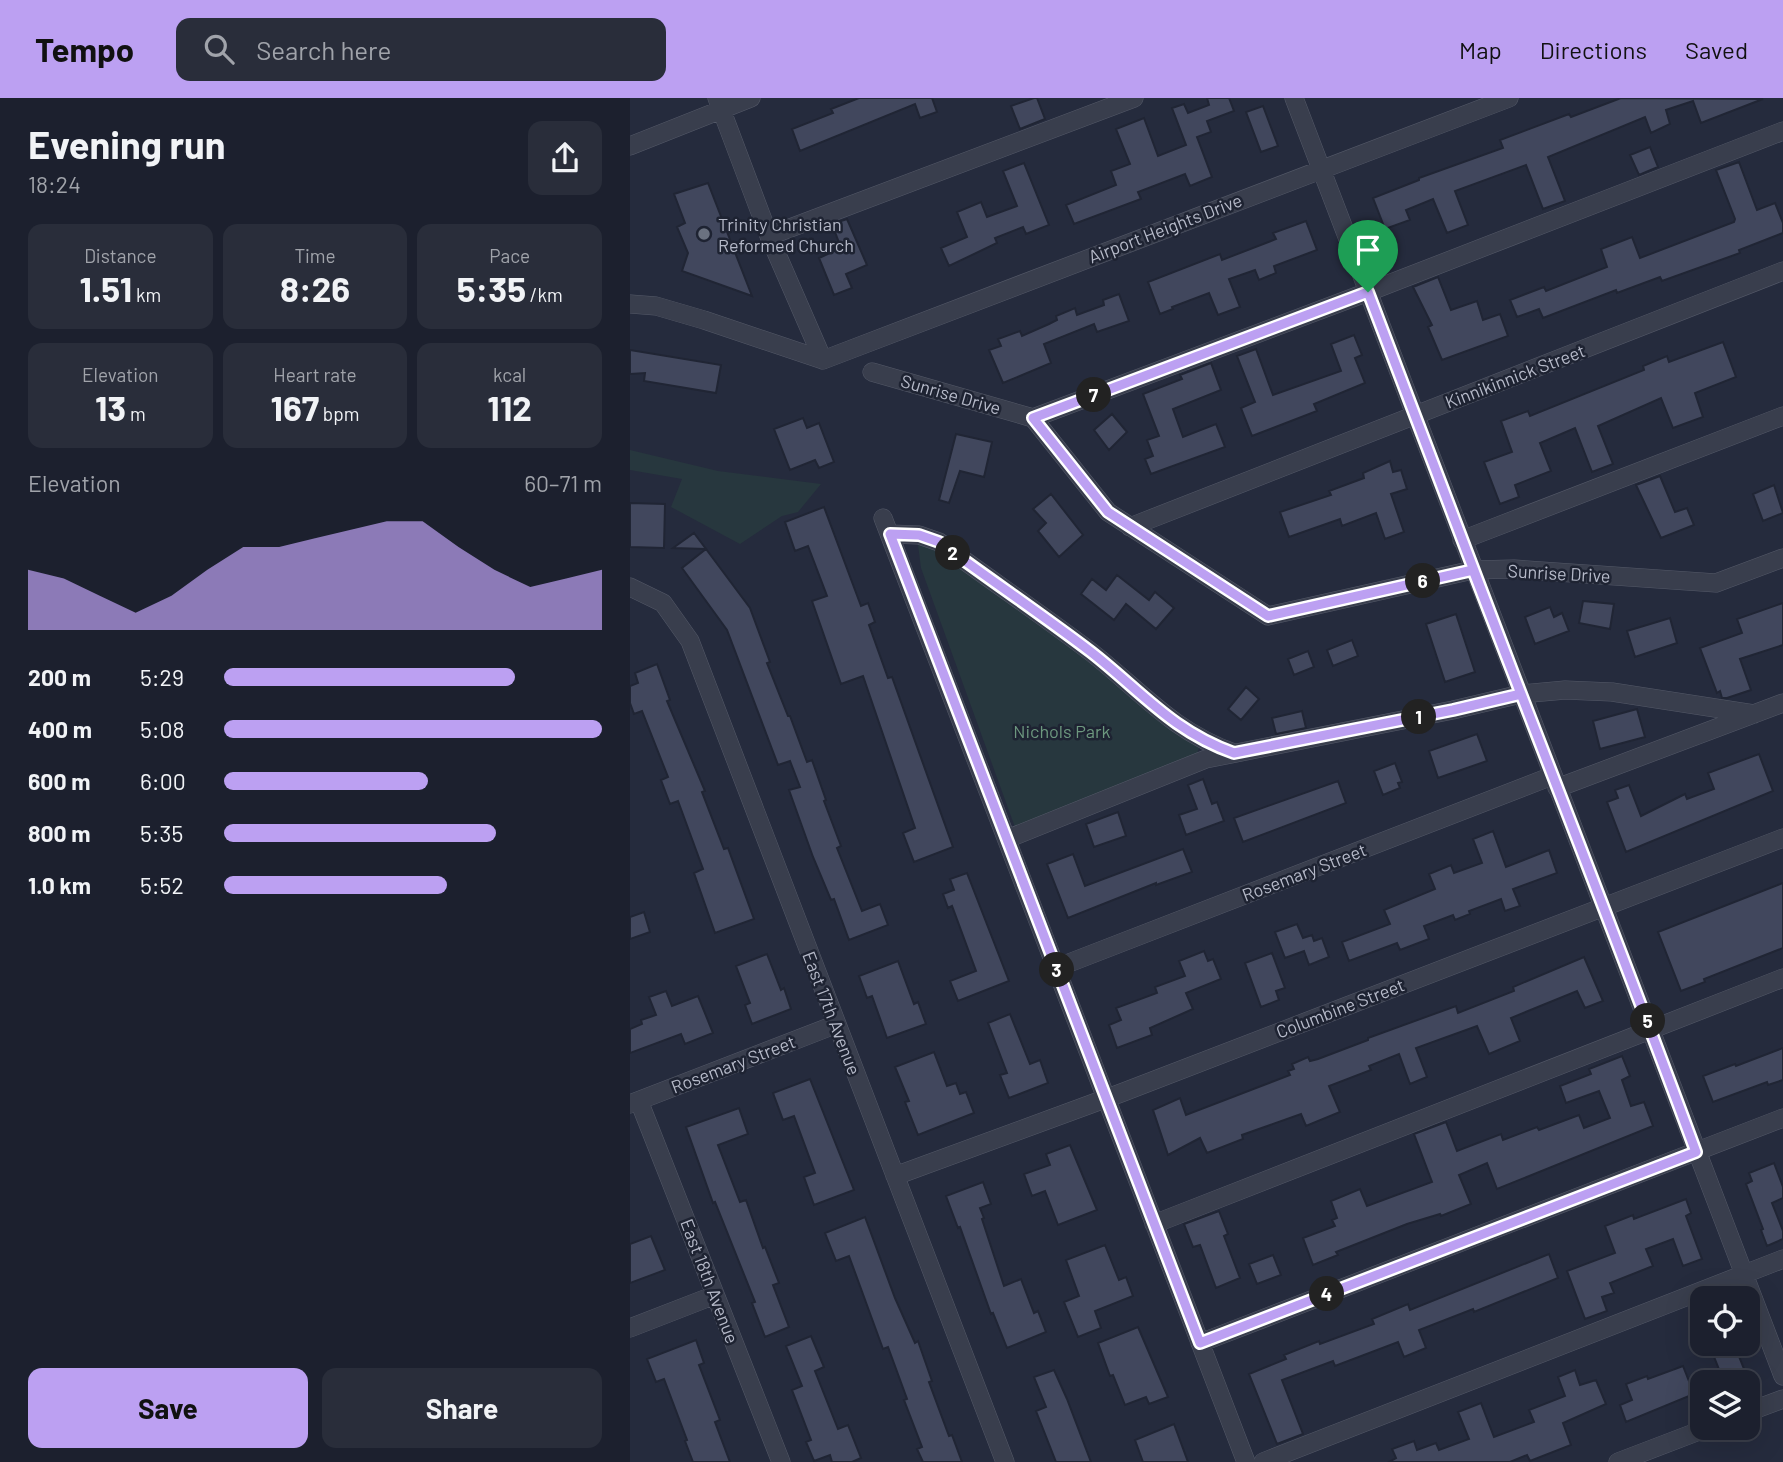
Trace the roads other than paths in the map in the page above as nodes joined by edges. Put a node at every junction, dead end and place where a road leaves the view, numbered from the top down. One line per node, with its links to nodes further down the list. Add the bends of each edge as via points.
1 (751, 98): 5 (street)
2 (1133, 98): 9 (street)
3 (1294, 98): 8 (street)
4 (1508, 98): 8 (street, Airport Heights Drive)
5 (719, 104): 7 (street); 9 (street)
6 (1783, 131): 11 (street)
7 (630, 146)
8 (1321, 168): 11 (street); 13 (street, Airport Heights Drive)
9 (769, 236): 13 (street)
10 (1783, 271): 15 (street, Kinnikinnick Street)
11 (1368, 292): 15 (street); 17 (street)
12 (630, 304): 13 (street, via 656,306)
13 (823, 360)
14 (872, 372): 17 (street, Sunrise Drive)
15 (1415, 415): 18 (street, Kinnikinnick Street); 19 (street)
16 (1783, 416): 19 (street)
17 (1033, 418): 18 (street, Sunrise Drive, via 1108,512)
18 (1130, 527): 21 (street, Sunrise Drive, via 1268,616)
19 (1462, 540): 21 (street)
20 (1783, 558): 21 (street, Sunrise Drive, via 1716,583)
21 (1473, 570): 23 (street)
22 (630, 587): 33 (street, East 17th Avenue, via 663,603 690,640)
23 (1521, 694): 25 (street, via 1612,692); 26 (street); 27 (street)
24 (1783, 703): 25 (street, Rosemary Street)
25 (1754, 714): 27 (street, Rosemary Street)
26 (1234, 753): 29 (street, via 1206,759); 29 (street, via 1173,722 1093,654 939,542 886,526)
27 (1555, 782): 30 (street); 31 (street, Rosemary Street)
28 (1783, 838): 30 (street, Columbine Street)
29 (1007, 839): 31 (street)
30 (1605, 906): 34 (street); 35 (street, Columbine Street)
31 (1056, 968): 35 (street)
32 (1783, 978): 34 (street)
33 (837, 1024): 36 (street, Rosemary Street); 39 (street, East 17th Avenue)
34 (1651, 1029): 38 (street); 40 (street)
35 (1106, 1098): 39 (street, Columbine Street); 40 (street)
36 (634, 1102): 43 (street, East 18th Avenue)
37 (1783, 1118): 38 (street)
38 (1696, 1152): 42 (street); 45 (street)
39 (895, 1176): 51 (street, East 17th Avenue)
40 (1154, 1224): 45 (street)
41 (1783, 1259): 42 (street)
42 (1744, 1275): 46 (street); 53 (street)
43 (715, 1295): 44 (street); 50 (street, East 18th Avenue)
44 (630, 1328)
45 (1200, 1343): 52 (street)
46 (1783, 1376)
47 (1783, 1399): 48 (street)
48 (1760, 1408)
49 (1690, 1434): 54 (street)
50 (781, 1462)
51 (1005, 1462)
52 (1246, 1462)
53 (1263, 1462)
54 (1618, 1462)

